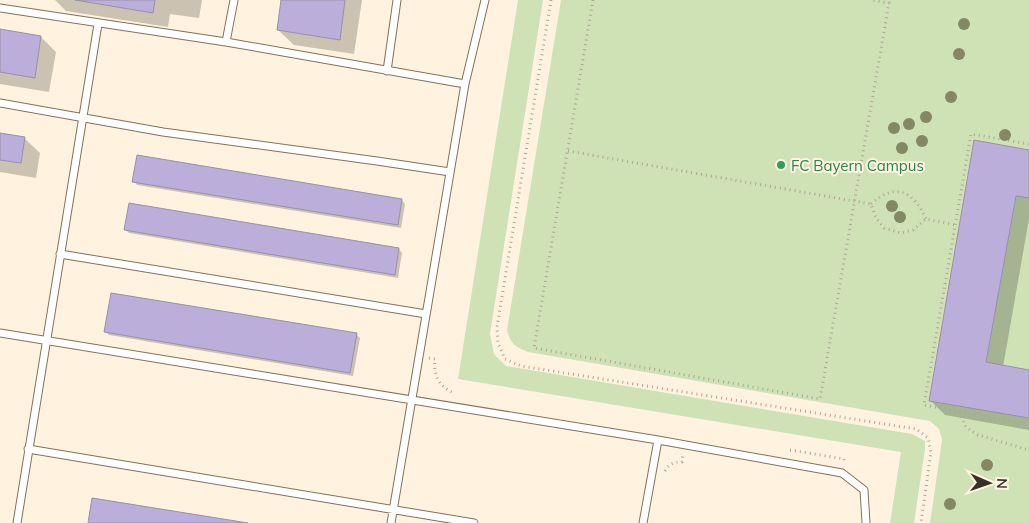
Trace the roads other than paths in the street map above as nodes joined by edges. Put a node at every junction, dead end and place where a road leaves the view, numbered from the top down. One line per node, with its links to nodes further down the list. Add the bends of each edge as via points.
1 (234, 0): 6 (lane)
2 (397, 0): 7 (lane)
3 (485, 0): 8 (lane)
4 (0, 8): 5 (lane)
5 (98, 24): 6 (lane); 10 (lane)
6 (226, 42): 7 (lane)
7 (387, 71): 8 (lane)
8 (465, 84): 11 (lane)
9 (0, 103): 10 (lane)
10 (82, 119): 11 (lane); 12 (lane)
11 (450, 172): 13 (lane)
12 (60, 254): 13 (lane); 15 (lane)
13 (426, 314): 16 (lane)
14 (0, 333): 15 (lane)
15 (45, 341): 16 (lane); 18 (lane)
16 (412, 400): 17 (lane); 19 (lane)
17 (658, 440): 23 (lane); 24 (lane, via 842,473 864,490)
18 (28, 449): 19 (lane); 20 (lane)
19 (393, 509): 21 (lane); 22 (lane)
20 (17, 523)
21 (391, 523)
22 (474, 523)
23 (643, 523)
24 (866, 523)

